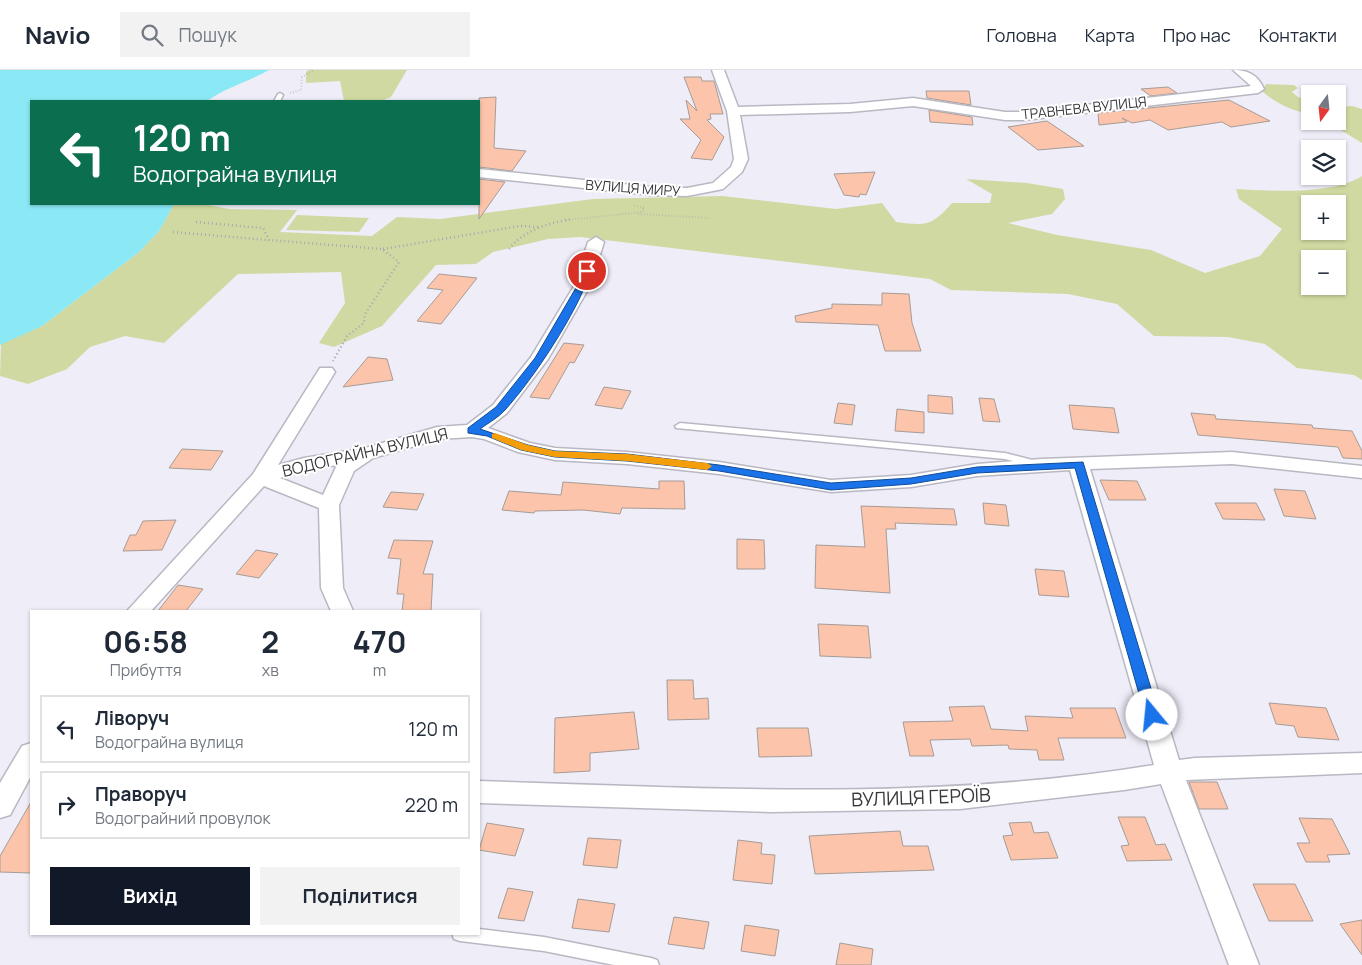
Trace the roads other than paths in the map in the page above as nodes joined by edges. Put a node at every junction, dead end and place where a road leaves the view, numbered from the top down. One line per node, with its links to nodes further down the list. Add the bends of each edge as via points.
1 (718, 70): 3 (street, ВУЛИЦЯ МИРУ)
2 (1239, 70): 3 (street, ТРАВНЕВА ВУЛИЦЯ, via 1255,82 1258,89 1024,116 913,102 850,108)
3 (733, 111): 4 (street, ВУЛИЦЯ МИРУ, via 741,159 737,168 718,186 687,192 622,189)
4 (480, 173)
5 (596, 242): 8 (street, via 582,286 539,359 500,410)
6 (326, 372): 13 (street)
7 (680, 426): 10 (lane, via 1005,456)
8 (472, 430): 9 (street, ВОДОГРАЙНА ВУЛИЦЯ, via 437,433); 10 (street, ВОДОГРАЙНА ВУЛИЦЯ, via 525,448 555,454 719,468 831,486 911,481 977,470)
9 (367, 454): 13 (street, ВОДОГРАЙНА ВУЛИЦЯ, via 304,464); 14 (street, via 345,468)
10 (1041, 465): 11 (street, ВОДОГРАЙНА ВУЛИЦЯ)
11 (1080, 465): 12 (street, ВОДОГРАЙНА ВУЛИЦЯ, via 1232,458); 19 (street)
12 (1362, 472)
13 (261, 477): 14 (street); 15 (street)
14 (329, 505): 16 (street, via 332,588)
15 (139, 610)
16 (342, 610)
17 (30, 757): 20 (street)
18 (1362, 763): 19 (street, ВУЛИЦЯ ГЕРОЇВ)
19 (1169, 771): 21 (street, ВУЛИЦЯ ГЕРОЇВ, via 1124,780 960,798 772,801); 25 (street)
20 (24, 778): 22 (street)
21 (480, 792)
22 (0, 807)
23 (468, 935): 24 (lane, via 544,944)
24 (650, 965)
25 (1244, 965)

